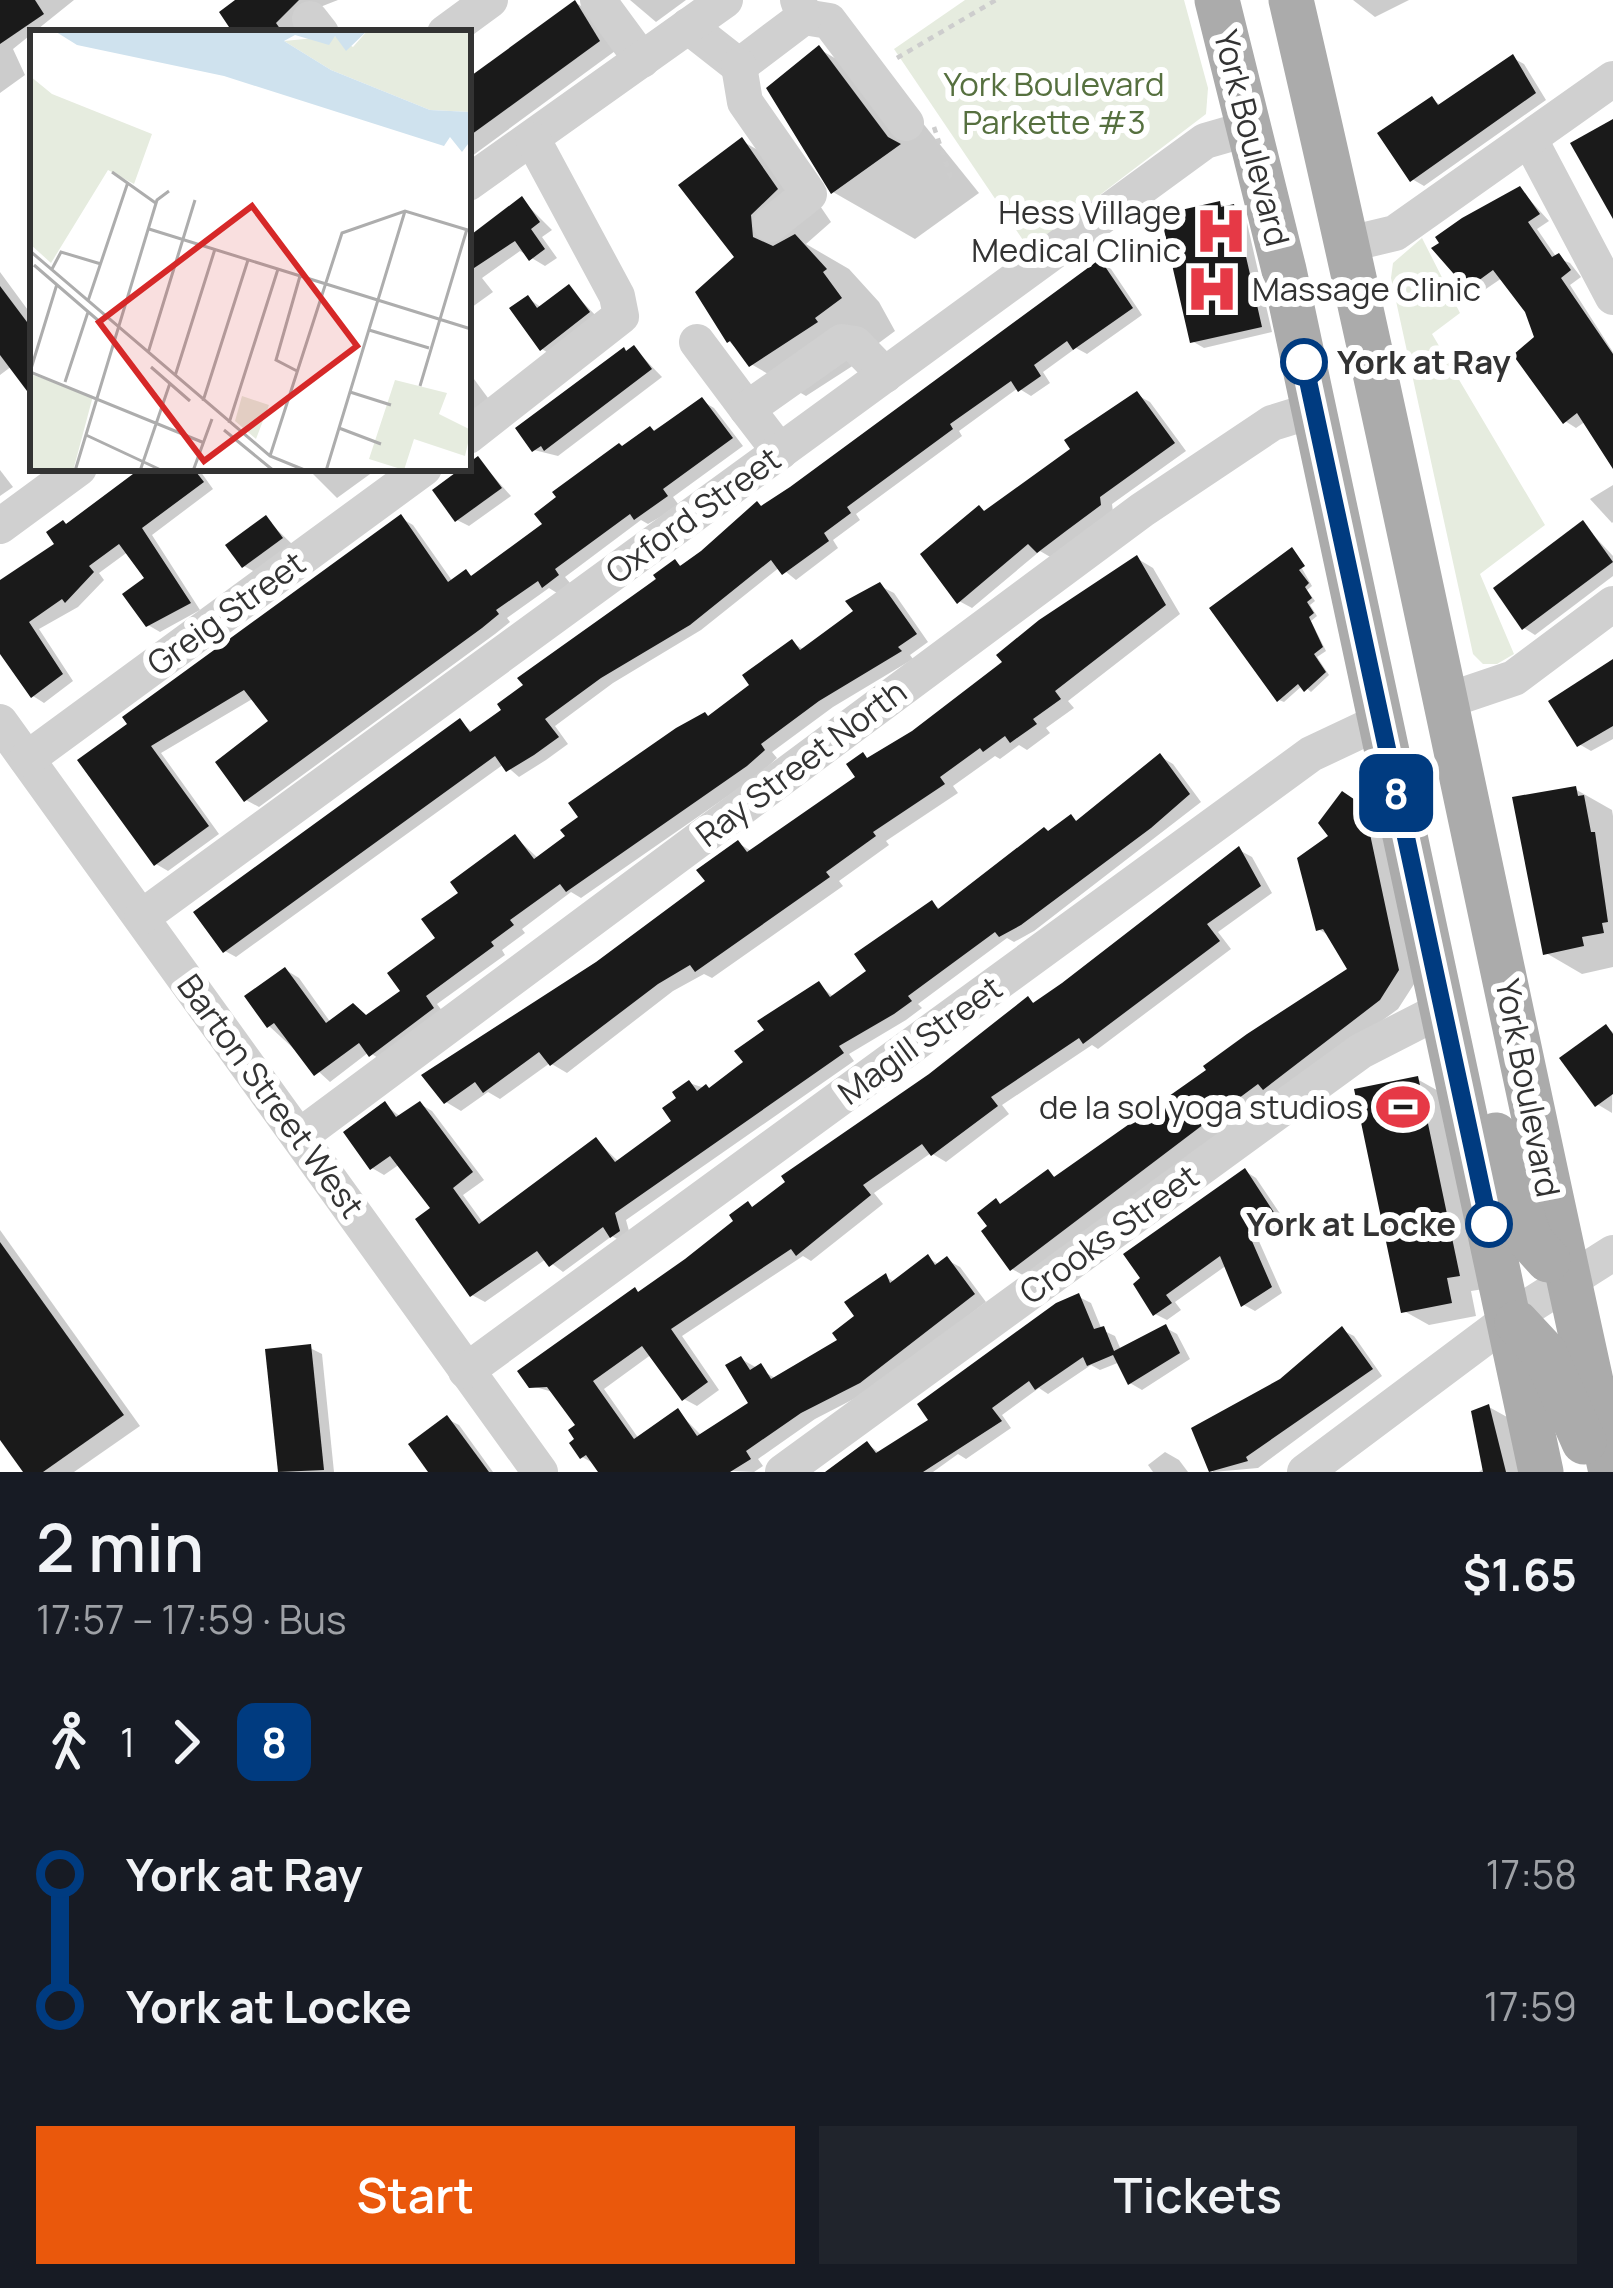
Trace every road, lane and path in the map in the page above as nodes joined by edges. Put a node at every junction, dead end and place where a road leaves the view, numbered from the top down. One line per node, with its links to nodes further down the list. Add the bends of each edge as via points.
1 (490, 0): 9 (street)
2 (598, 0): 10 (street)
3 (725, 0): 8 (street)
4 (996, 0): 11 (path)
5 (1217, 0): 15 (main road, York Boulevard)
6 (1291, 0): 20 (main road, York Boulevard)
7 (801, 9): 12 (street); 14 (street, via 829,21)
8 (688, 26): 10 (street); 12 (street)
9 (450, 30)
10 (642, 60): 16 (street)
11 (894, 60)
12 (739, 65): 19 (street, via 745,102 809,194)
13 (1613, 79): 17 (street)
14 (906, 123)
15 (1250, 128): 20 (main road, via 1295,145); 23 (street, Oxford Street, via 1205,141); 25 (main road, York Boulevard)
16 (533, 140): 18 (street); 26 (street, via 621,316)
17 (1530, 140): 20 (street, via 1395,233); 21 (street)
18 (471, 182)
19 (770, 224)
20 (1344, 226): 32 (main road, York Boulevard)
21 (1613, 297)
22 (697, 342): 24 (street)
23 (885, 375): 24 (street, via 855,344 842,342); 27 (street, Oxford Street)
24 (747, 410): 27 (street)
25 (1314, 410): 33 (main road, York Boulevard); 38 (street, Ray Street North, via 1272,423 1142,510)
26 (471, 434)
27 (780, 452): 36 (street, Oxford Street)
28 (75, 471): 30 (street)
29 (420, 471): 35 (street, Greig Street)
30 (0, 526)
31 (1613, 604): 32 (street, via 1514,678)
32 (1449, 700): 40 (main road, York Boulevard)
33 (1381, 721): 37 (main road, York Boulevard); 42 (street, Magill Street, via 1310,754)
34 (0, 722): 35 (street, Barton Street West)
35 (27, 759): 36 (street, Barton Street West)
36 (142, 917): 38 (street, Barton Street West)
37 (1448, 1031): 40 (main road, via 1492,1123 1530,1240); 41 (main road, York Boulevard); 44 (street, Crooks Street, via 1361,1051)
38 (300, 1136): 42 (street, Barton Street West)
39 (1613, 1253): 40 (street)
40 (1569, 1283): 41 (street); 48 (main road, York Boulevard)
41 (1512, 1317): 45 (street); 46 (main road, York Boulevard); 47 (main road, via 1544,1352)
42 (466, 1371): 43 (street, Barton Street West)
43 (540, 1472)
44 (783, 1472)
45 (1304, 1472)
46 (1541, 1472)
47 (1598, 1472)
48 (1611, 1472)

